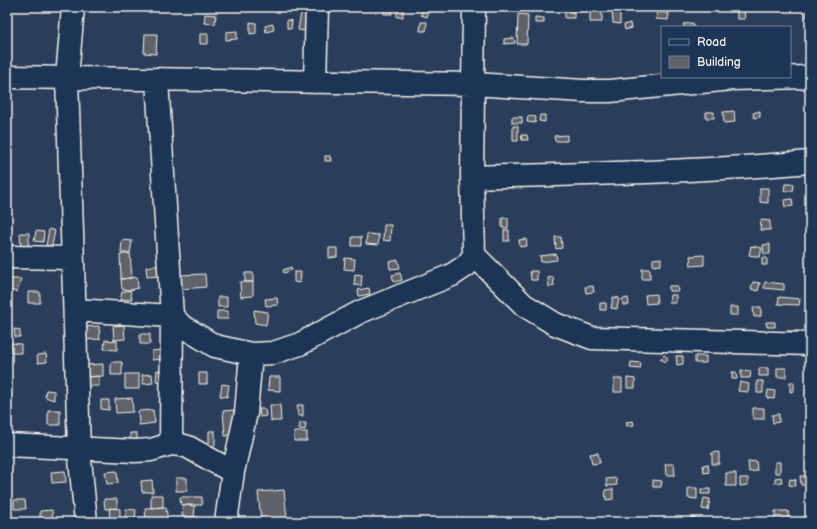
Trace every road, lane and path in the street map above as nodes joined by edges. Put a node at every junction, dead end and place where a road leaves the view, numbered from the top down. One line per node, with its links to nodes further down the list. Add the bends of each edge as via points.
1 (73, 7): 7 (street)
2 (317, 7): 10 (street)
3 (474, 7): 11 (street)
4 (7, 77): 7 (street)
5 (791, 77): 6 (street)
6 (810, 77)
7 (67, 78): 9 (street); 16 (street)
8 (771, 78): 11 (street, via 732,79 610,92)
9 (157, 80): 10 (street); 18 (street)
10 (315, 82): 11 (street)
11 (474, 84): 13 (street)
12 (810, 162): 13 (street, via 649,173)
13 (472, 177): 14 (street)
14 (474, 254): 19 (street, via 524,305 555,324 592,338); 20 (street, via 467,265 452,275 360,312 300,344 273,353)
15 (7, 257): 16 (street)
16 (72, 258): 17 (street)
17 (75, 310): 18 (street); 23 (street)
18 (172, 316): 20 (street, via 182,326 215,346); 22 (street)
19 (810, 344)
20 (251, 354): 24 (street, via 246,412)
21 (7, 444): 23 (street)
22 (171, 444): 23 (street, via 151,450 135,451); 24 (street, via 188,447)
23 (79, 449): 25 (street)
24 (234, 472): 26 (street)
25 (86, 522)
26 (226, 522)

